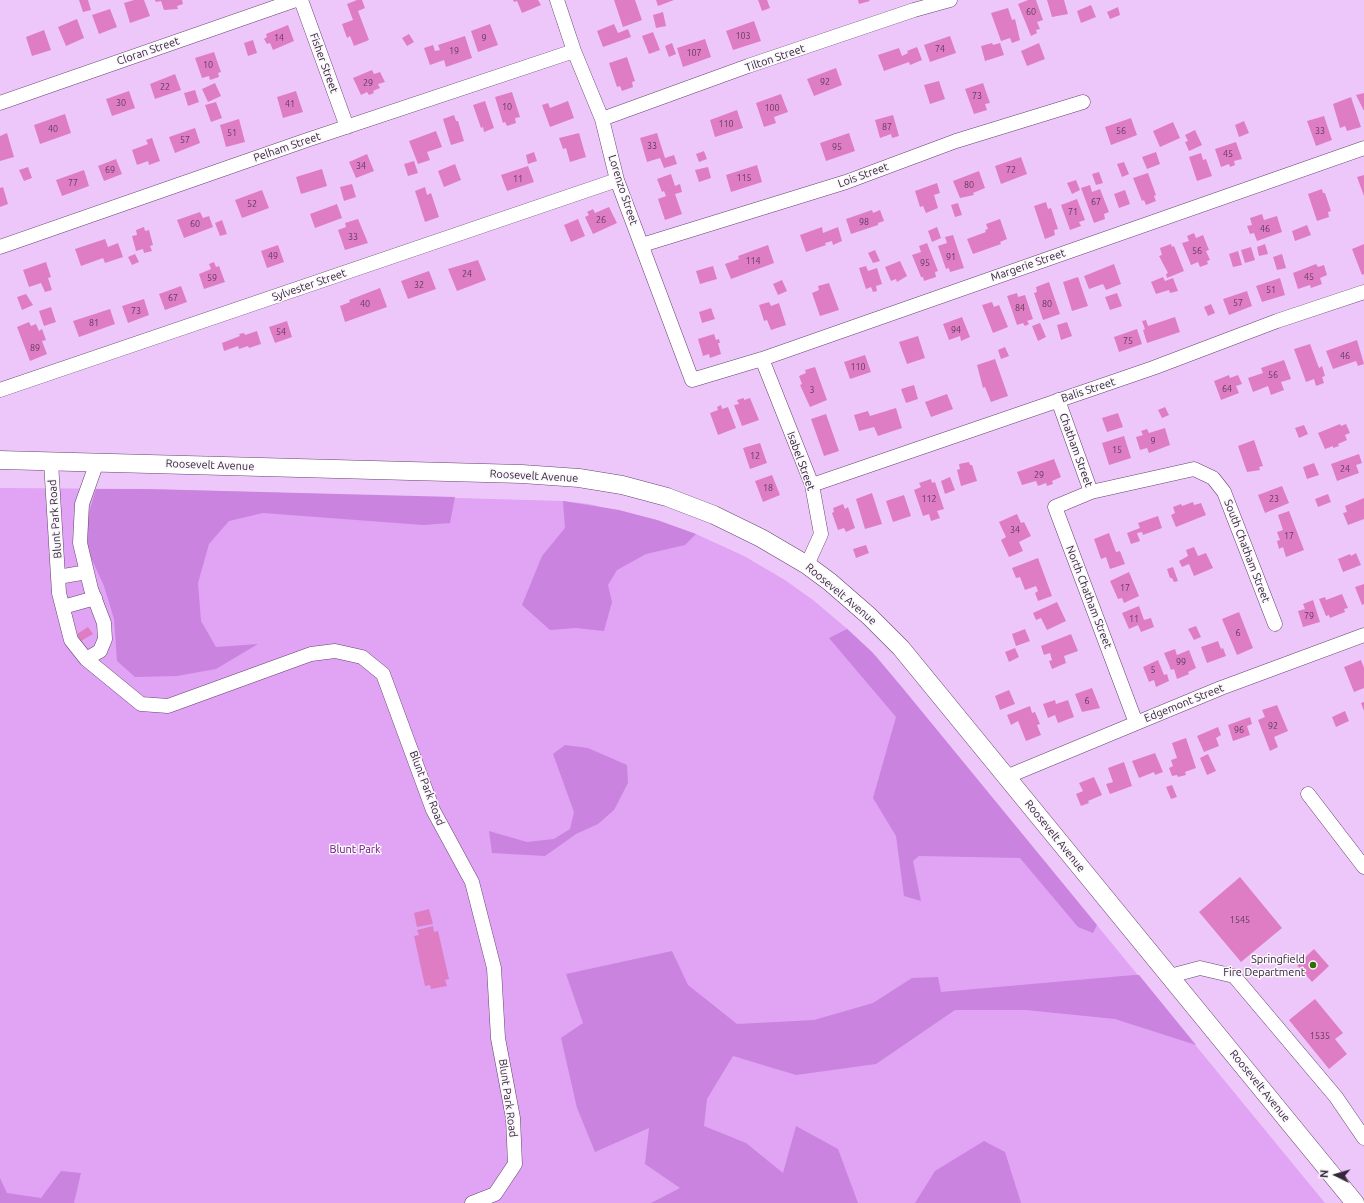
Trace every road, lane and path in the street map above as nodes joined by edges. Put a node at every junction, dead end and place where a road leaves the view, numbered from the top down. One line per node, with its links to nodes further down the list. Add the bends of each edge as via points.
1 (296, 0): 8 (street, Cloran Street)
2 (301, 0): 10 (street, Fisher Street)
3 (557, 0): 6 (street, Lorenzo Street)
4 (950, 0): 5 (street, Tilton Street)
5 (912, 5): 9 (street, Tilton Street)
6 (574, 51): 9 (street, Lorenzo Street); 10 (street, Pelham Street)
7 (1083, 102): 13 (street, Lois Street, via 956,141 846,182)
8 (0, 103)
9 (602, 119): 12 (street, Lorenzo Street)
10 (347, 127): 14 (street, Pelham Street)
11 (1364, 148): 16 (street, Margerie Street)
12 (617, 180): 13 (street, Lorenzo Street); 18 (street, Sylvester Street)
13 (642, 245): 17 (street, Lorenzo Street)
14 (0, 247)
15 (1364, 292): 19 (street, Balis Street)
16 (762, 359): 17 (street, Margerie Street); 24 (street, Isabel Street)
17 (692, 380)
18 (0, 390)
19 (1058, 400): 24 (street, Balis Street); 25 (street, Chatham Street)
20 (0, 460): 21 (main road, Roosevelt Avenue)
21 (51, 462): 22 (main road, Roosevelt Avenue); 28 (street, Blunt Park Road)
22 (96, 462): 26 (main road, Roosevelt Avenue, via 522,474 593,480 643,490 691,506 761,538); 27 (street, via 82,504 80,543)
23 (1194, 469): 25 (street, Chatham Street); 31 (street, South Chatham Street, via 1213,478 1224,492)
24 (812, 485): 26 (street, Isabel Street, via 821,534)
25 (1091, 492): 34 (street, North Chatham Street, via 1055,507)
26 (807, 566): 35 (main road, Roosevelt Avenue, via 851,600 895,643)
27 (87, 572): 28 (street); 29 (street)
28 (58, 577): 30 (street, Blunt Park Road)
29 (95, 598): 30 (street); 33 (street, via 104,623 105,639 100,651)
30 (63, 607): 33 (street, Blunt Park Road, via 71,640)
31 (1275, 624)
32 (1364, 634): 34 (street, Edgemont Street)
33 (86, 659): 40 (street, Blunt Park Road, via 141,704 168,706 311,654 335,651 362,657 383,674 433,810 472,882 494,968 498,1038 513,1118 515,1164 495,1194)
34 (1136, 722): 35 (street, Edgemont Street)
35 (1006, 776): 38 (main road, Roosevelt Avenue)
36 (1308, 794): 37 (street)
37 (1364, 867)
38 (1170, 976): 39 (street, via 1200,968 1234,976 1336,1097); 41 (main road, Roosevelt Avenue)
39 (1364, 1138)
40 (472, 1203)
41 (1355, 1203)

